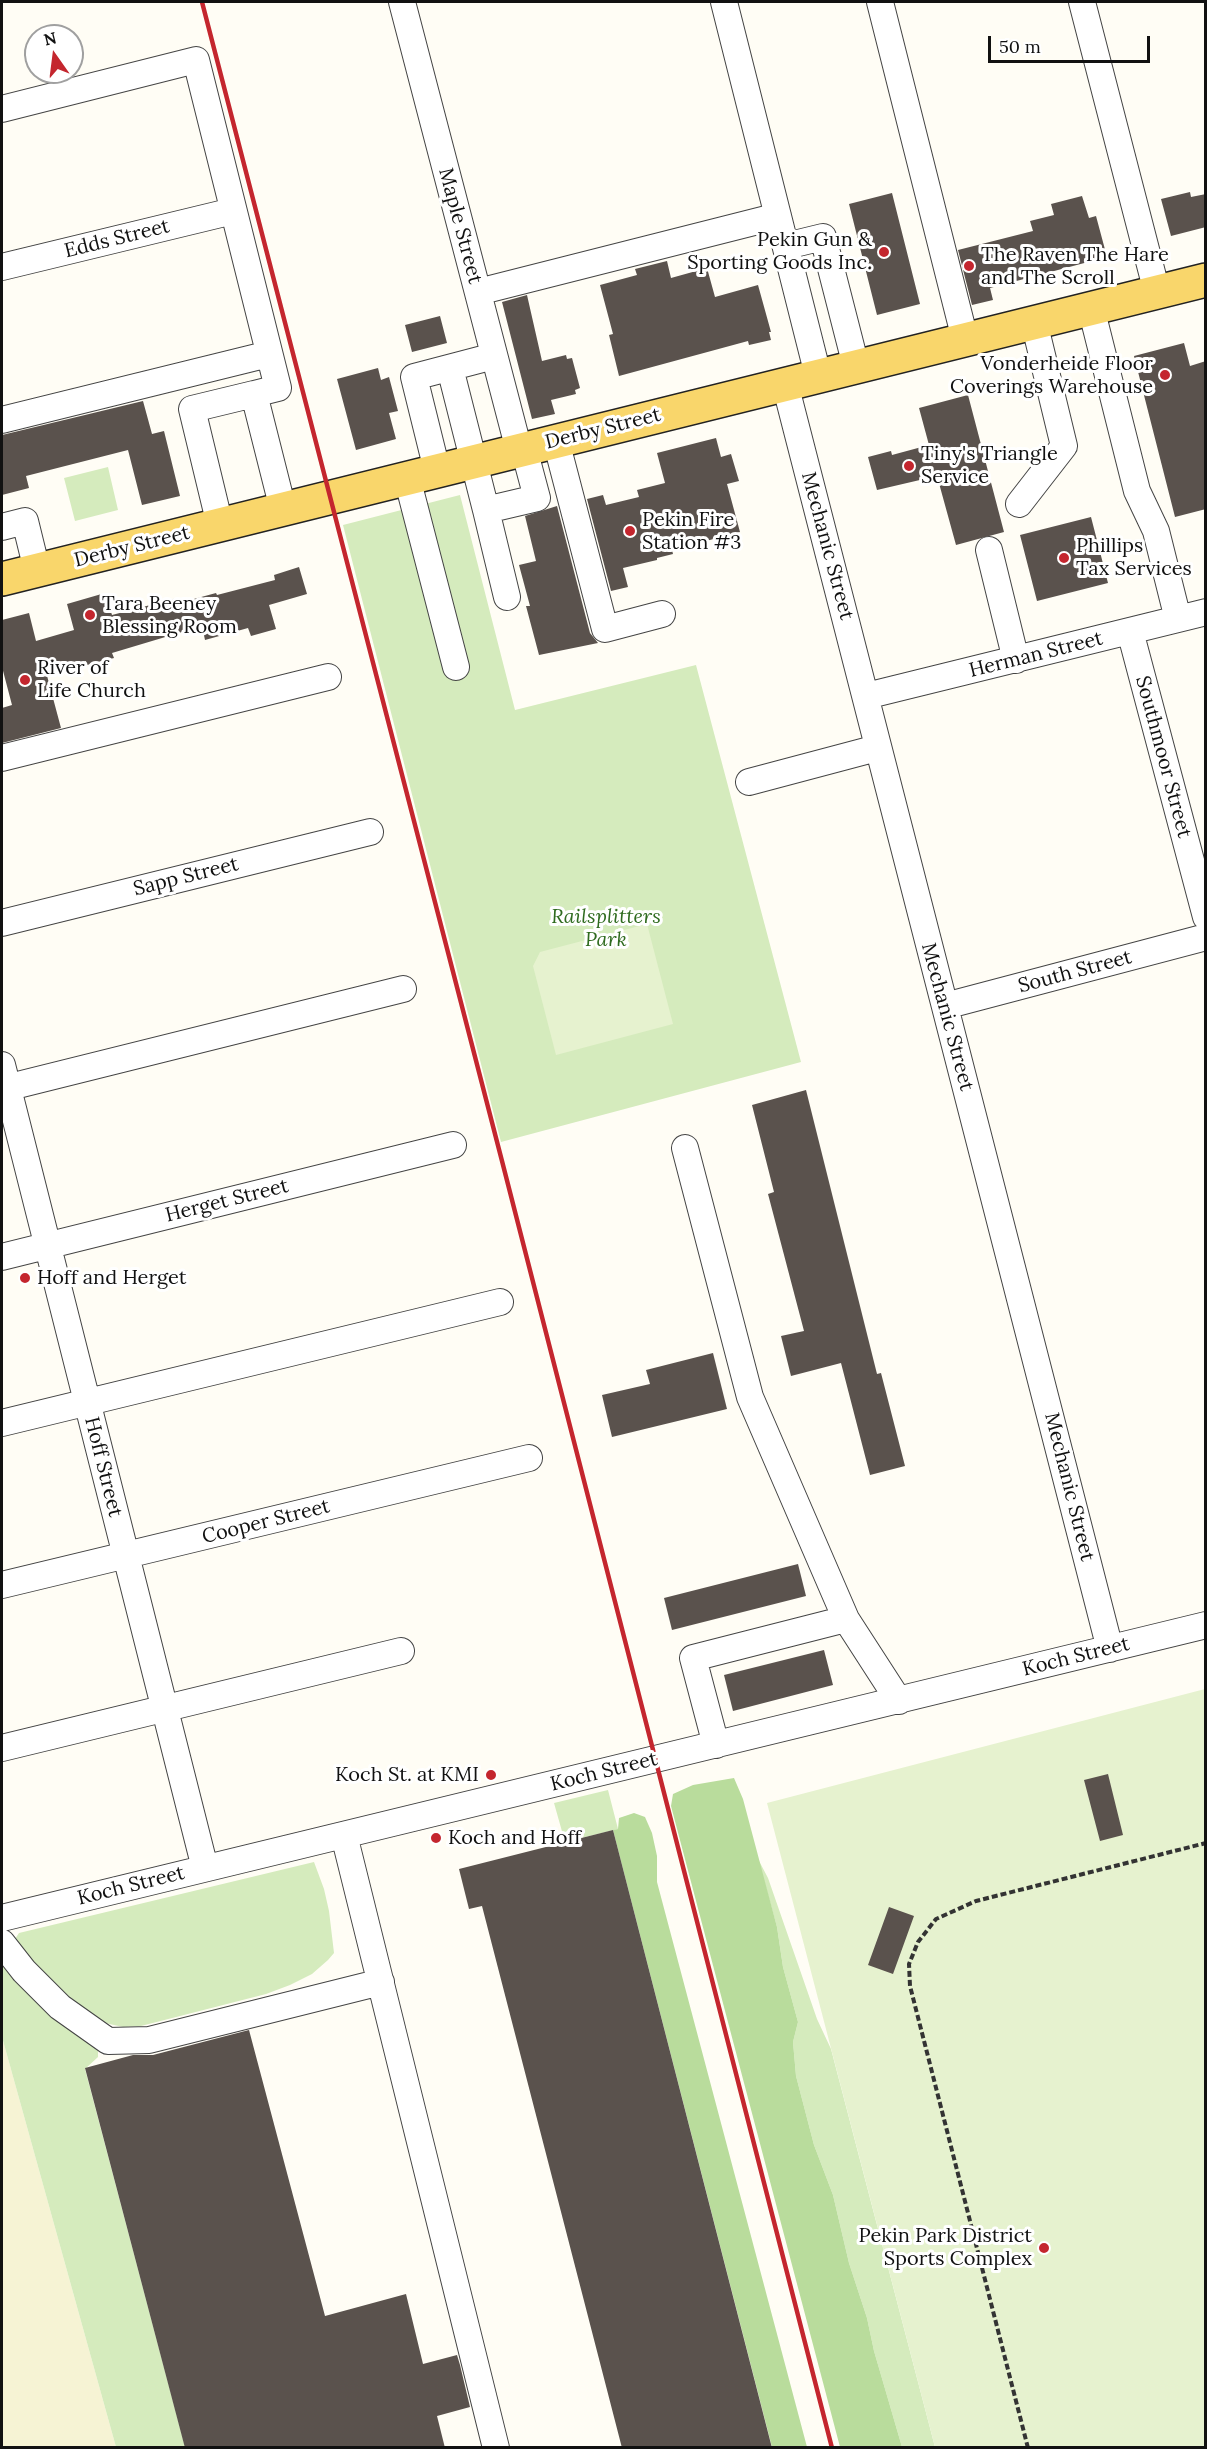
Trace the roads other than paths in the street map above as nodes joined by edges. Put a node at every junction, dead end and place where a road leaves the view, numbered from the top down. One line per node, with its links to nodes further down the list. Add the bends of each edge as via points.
1 (402, 2): 11 (street, Maple Street)
2 (724, 2): 7 (street)
3 (879, 2): 15 (street)
4 (1082, 2): 12 (street)
5 (2, 109): 6 (street, via 196,60)
6 (233, 211): 9 (street, Edds Street); 16 (street)
7 (778, 216): 8 (street); 11 (street)
8 (786, 246): 18 (street, via 823,237); 20 (street)
9 (2, 267)
10 (1206, 280): 12 (main road, Derby Street)
11 (478, 292): 17 (street, Maple Street)
12 (1157, 292): 13 (main road, Derby Street)
13 (1091, 308): 14 (main road, Derby Street); 39 (street, via 1137,491 1156,531)
14 (1034, 322): 15 (main road, Derby Street); 28 (street, via 1064,446)
15 (965, 339): 18 (main road, Derby Street)
16 (269, 354): 22 (street, via 278,388); 23 (street)
17 (494, 356): 19 (street); 25 (street, Maple Street)
18 (856, 366): 20 (main road, Derby Street)
19 (450, 368): 26 (street); 27 (street, via 414,377)
20 (819, 375): 21 (main road, Derby Street)
21 (785, 384): 24 (main road, Derby Street); 44 (street, Mechanic Street)
22 (254, 394): 29 (street); 31 (street, via 192,410)
23 (2, 420)
24 (556, 441): 25 (main road, Derby Street); 38 (street, via 605,629)
25 (522, 450): 26 (main road, Derby Street); 30 (street, Maple Street, via 537,498)
26 (474, 461): 27 (main road, Derby Street); 30 (street)
27 (422, 474): 29 (main road, Derby Street); 42 (street)
28 (1019, 504)
29 (283, 509): 31 (main road, Derby Street)
30 (486, 510): 36 (street)
31 (220, 525): 34 (main road, Derby Street)
32 (2, 527): 34 (street, via 25,521)
33 (989, 550): 41 (street)
34 (37, 570): 35 (main road, Derby Street)
35 (2, 579)
36 (507, 597)
37 (1206, 612): 39 (street, Herman Street)
38 (662, 614)
39 (1178, 619): 40 (street, Herman Street)
40 (1130, 632): 41 (street, Herman Street); 49 (street, Southmoor Street)
41 (1016, 660): 44 (street, Herman Street)
42 (456, 667)
43 (328, 678): 46 (street)
44 (866, 696): 45 (street, Mechanic Street)
45 (877, 748): 47 (street); 53 (street, Mechanic Street)
46 (2, 758)
47 (749, 782)
48 (370, 832): 50 (street, Sapp Street)
49 (1206, 917)
50 (2, 923)
51 (1206, 937): 53 (street, South Street)
52 (404, 989): 54 (street)
53 (945, 1006): 67 (street, Mechanic Street)
54 (3, 1080): 57 (street, Hoff Street)
55 (453, 1145): 57 (street, Herget Street)
56 (685, 1148): 65 (street, via 750,1397)
57 (48, 1246): 58 (street, Herget Street); 60 (street, Hoff Street)
58 (2, 1257)
59 (500, 1302): 60 (street)
60 (88, 1403): 61 (street); 63 (street, Hoff Street)
61 (2, 1424)
62 (529, 1458): 63 (street, Cooper Street)
63 (125, 1556): 64 (street, Cooper Street); 70 (street, Hoff Street)
64 (2, 1585)
65 (846, 1619): 69 (street); 71 (street, via 693,1658)
66 (1206, 1625): 67 (street, Koch Street)
67 (1110, 1649): 69 (street, Koch Street)
68 (401, 1651): 70 (street)
69 (899, 1701): 71 (street, Koch Street)
70 (165, 1708): 72 (street); 74 (street, Hoff Street)
71 (716, 1745): 73 (street, Koch Street)
72 (2, 1748)
73 (345, 1836): 74 (street, Koch Street); 77 (street)
74 (205, 1868): 75 (street, Koch Street)
75 (2, 1918)
76 (2, 1943): 77 (street, via 60,2007 108,2041 149,2040)
77 (381, 1982): 78 (street)
78 (496, 2448)

